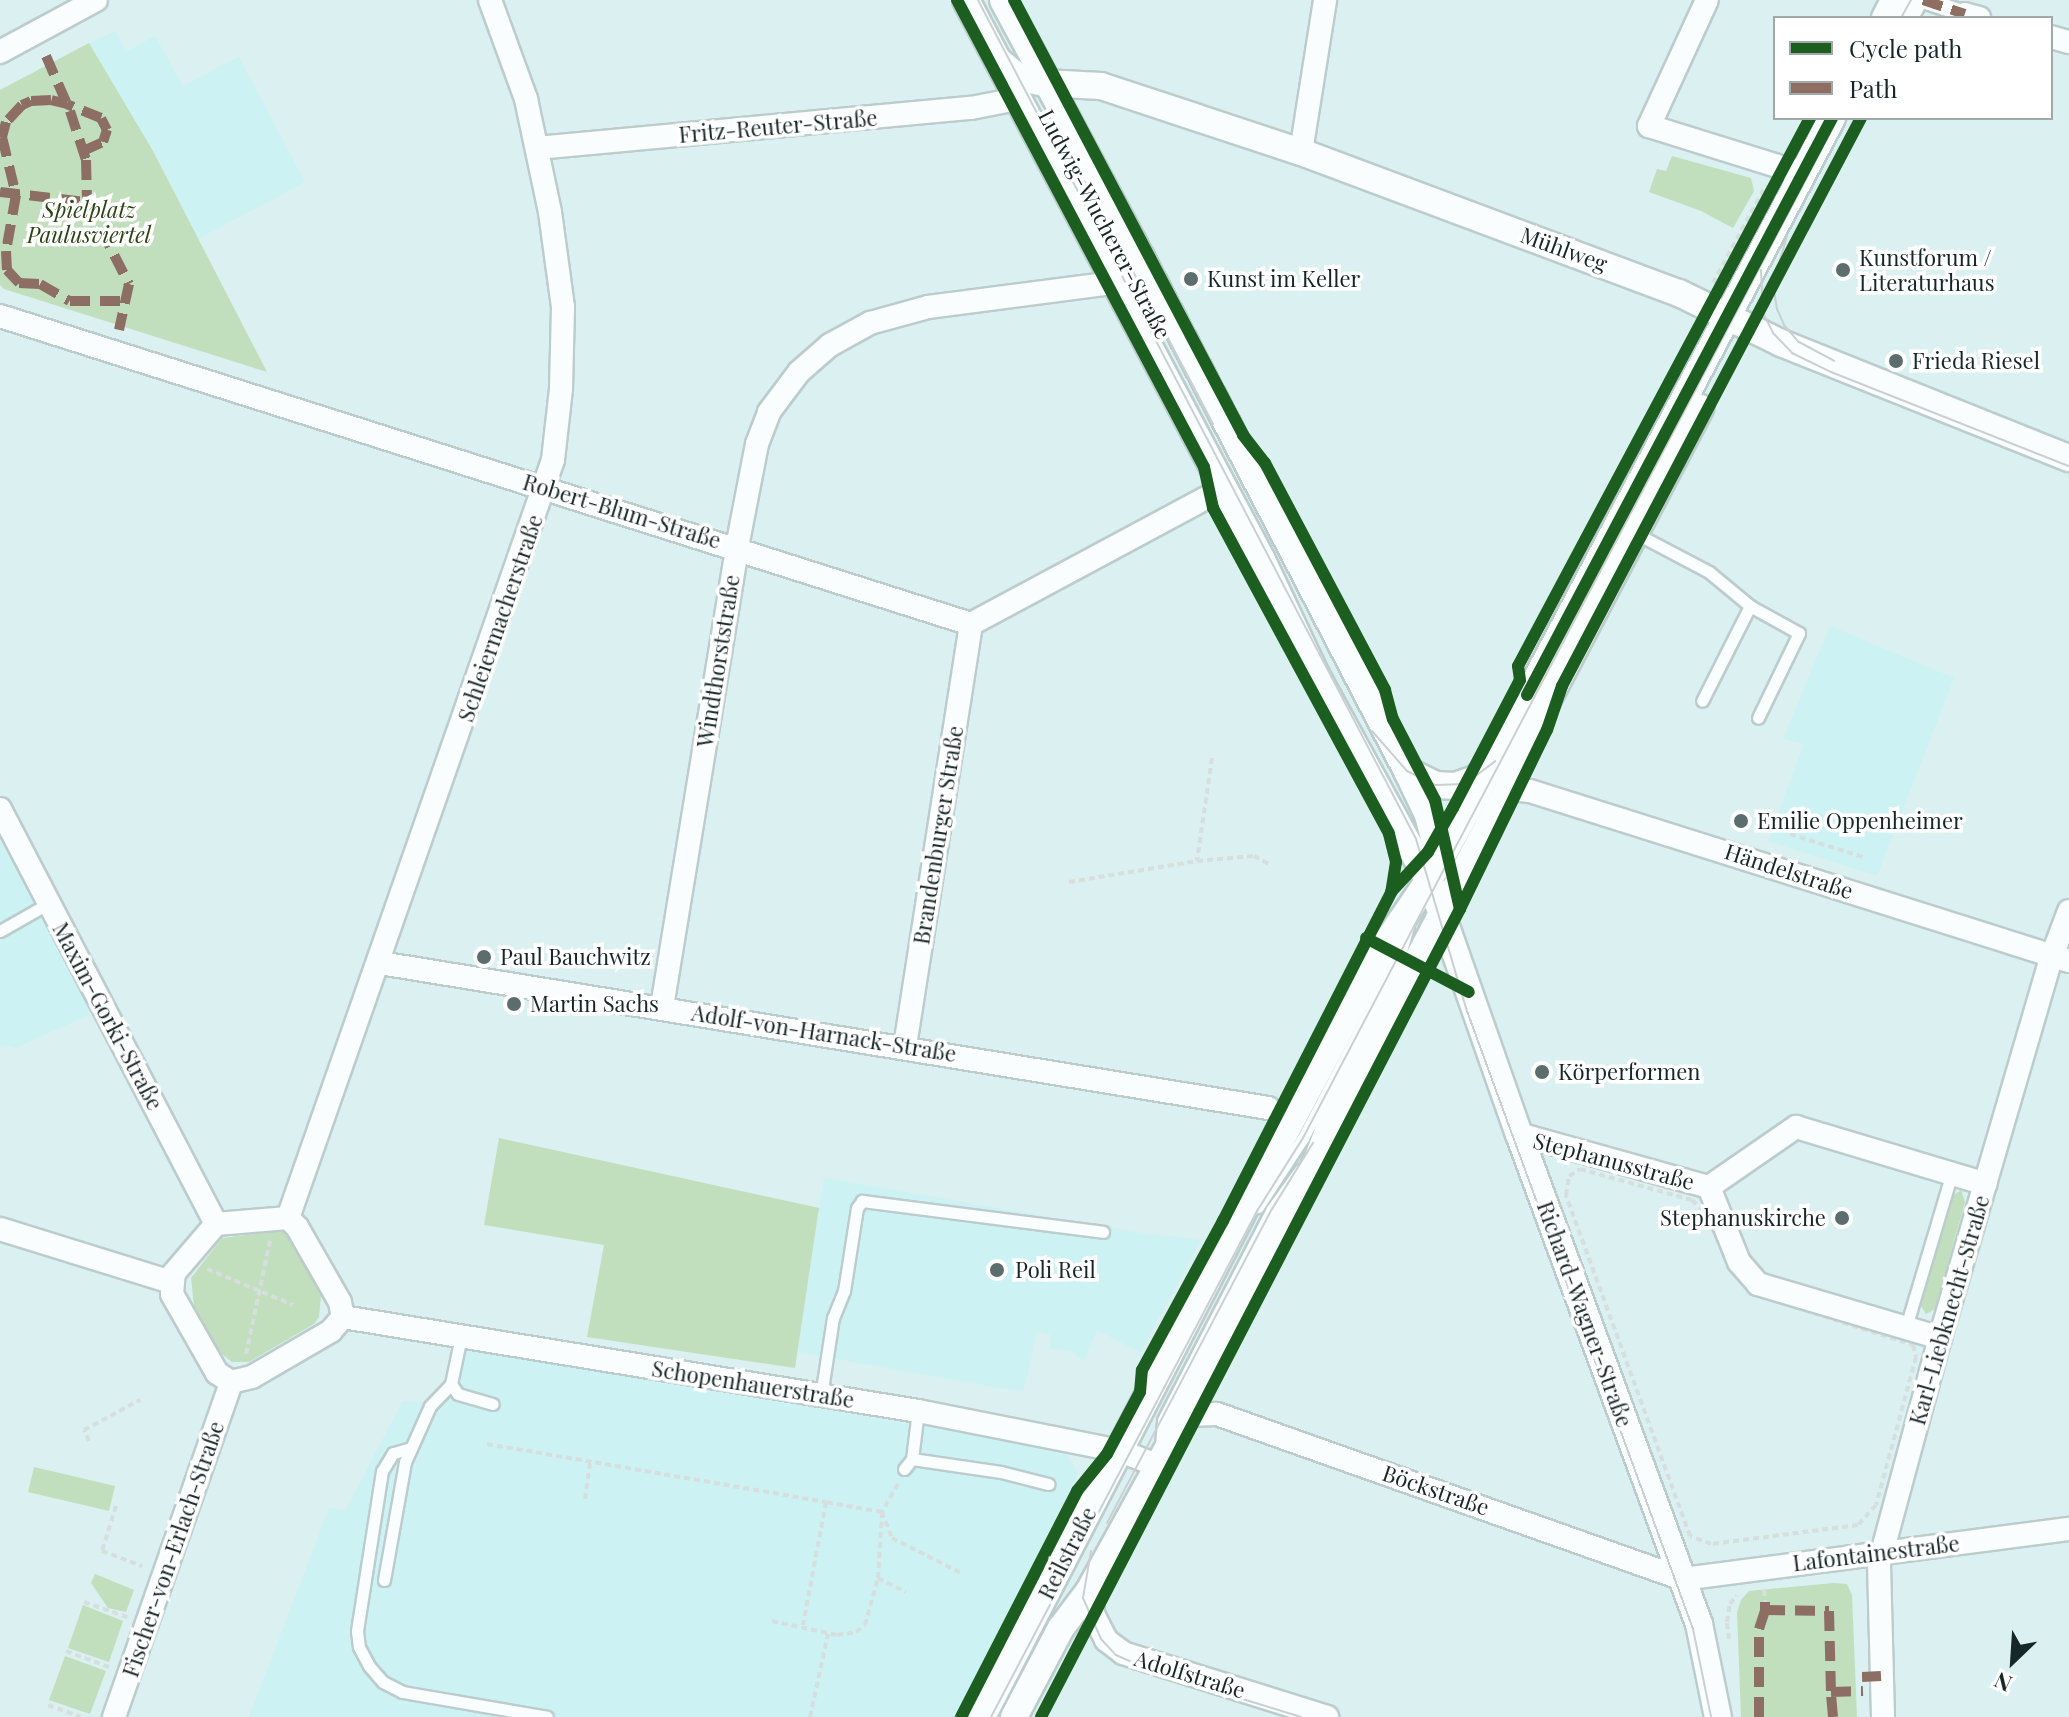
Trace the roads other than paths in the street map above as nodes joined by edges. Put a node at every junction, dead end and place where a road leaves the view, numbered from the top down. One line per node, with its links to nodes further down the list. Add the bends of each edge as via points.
1 (96, 0): 9 (street)
2 (490, 0): 15 (street, Schleiermacherstraße, via 526,99)
3 (966, 0): 10 (street, Ludwig-Wucherer-Straße)
4 (1003, 0): 11 (street, Ludwig-Wucherer-Straße)
5 (1325, 0): 16 (street)
6 (1707, 0): 17 (street, via 1649,126)
7 (1923, 0): 8 (street)
8 (1972, 16)
9 (0, 52)
10 (997, 60): 11 (street, Mühlweg, via 1018,77); 12 (street, Ludwig-Wucherer-Straße)
11 (1045, 83): 16 (street, Mühlweg, via 1101,86); 31 (street, Ludwig-Wucherer-Straße, via 1141,256)
12 (1017, 99): 15 (street, Fritz-Reuter-Straße, via 971,108); 18 (street, Ludwig-Wucherer-Straße)
13 (1830, 120): 17 (street)
14 (1851, 120): 19 (street)
15 (537, 148): 22 (street, Schleiermacherstraße, via 563,307 561,389)
16 (1301, 152): 19 (street, Mühlweg)
17 (1787, 169): 19 (street)
18 (1113, 283): 23 (street, Ludwig-Wucherer-Straße); 25 (street, Windthorststraße, via 928,307 870,323 830,345 799,372 769,412 757,444)
19 (1723, 309): 21 (street, Mühlweg); 24 (street, Reilstraße); 30 (street, Reilstraße)
20 (0, 316): 22 (street, Robert-Blum-Straße)
21 (2069, 458)
22 (546, 487): 25 (street, Robert-Blum-Straße); 40 (street, Schleiermacherstraße)
23 (1223, 489): 27 (street); 34 (street, Ludwig-Wucherer-Straße, via 1316,675)
24 (1635, 533): 26 (lane, via 1709,572); 32 (street, Reilstraße, via 1546,703)
25 (737, 547): 27 (street, Robert-Blum-Straße); 41 (street, Windthorststraße)
26 (1750, 606): 28 (lane); 29 (lane, via 1799,633)
27 (971, 624): 42 (street, Brandenburger Straße)
28 (1702, 701)
29 (1758, 718)
30 (1490, 767): 31 (street, via 1455,786 1436,785); 34 (street, Reilstraße)
31 (1407, 771): 34 (street, Ludwig-Wucherer-Straße, via 1428,815)
32 (1508, 789): 37 (street, Reilstraße); 39 (street, Händelstraße, via 1559,799)
33 (0, 809): 35 (street, Maxim-Gorki-Straße)
34 (1428, 880): 37 (street, Ludwig-Wucherer-Straße); 65 (street, Reilstraße, via 1388,940)
35 (49, 903): 38 (lane); 50 (street, Maxim-Gorki-Straße)
36 (2069, 911): 39 (street, Karl-Liebknecht-Straße)
37 (1443, 912): 44 (street, Reilstraße); 45 (street, Richard-Wagner-Straße)
38 (0, 931)
39 (2060, 958): 47 (street, Karl-Liebknecht-Straße)
40 (380, 963): 41 (street, Adolf-von-Harnack-Straße); 49 (street, Schleiermacherstraße)
41 (662, 1007): 42 (street, Adolf-von-Harnack-Straße)
42 (905, 1046): 43 (street, Adolf-von-Harnack-Straße)
43 (1268, 1108)
44 (1331, 1124): 63 (street, Reilstraße); 67 (lane, via 1272,1209 1163,1420)
45 (1519, 1134): 48 (street, Stephanusstraße); 72 (street, Richard-Wagner-Straße)
46 (1952, 1173): 47 (street, Stephanusstraße); 48 (street, Stephanusstraße, via 1796,1127); 55 (lane)
47 (1986, 1184): 57 (street, Karl-Liebknecht-Straße)
48 (1709, 1187): 55 (street, Stephanusstraße, via 1739,1262 1758,1284)
49 (288, 1218): 50 (street); 54 (street, via 340,1302)
50 (216, 1224): 53 (street, via 182,1261)
51 (0, 1229): 53 (street)
52 (1103, 1232): 60 (lane, via 862,1201 844,1291 833,1318)
53 (171, 1282): 58 (street, via 172,1294 217,1373)
54 (343, 1317): 56 (street, Schopenhauerstraße); 58 (street, via 331,1331 252,1377)
55 (1906, 1333): 57 (street, Stephanusstraße)
56 (461, 1336): 59 (lane); 60 (street, Schopenhauerstraße)
57 (1940, 1338): 71 (street, Karl-Liebknecht-Straße)
58 (231, 1382): 75 (street, Fischer-von-Erlach-Straße)
59 (451, 1384): 61 (lane, via 458,1394); 64 (lane, via 430,1406)
60 (821, 1396): 62 (street, Schopenhauerstraße)
61 (493, 1404)
62 (918, 1411): 65 (street, Schopenhauerstraße); 66 (lane)
63 (1186, 1415): 67 (street, Reilstraße); 72 (street, Böckstraße, via 1217,1414)
64 (411, 1448): 73 (lane); 76 (lane, via 393,1453 382,1471 357,1631 364,1657 383,1682 403,1692)
65 (1120, 1451): 67 (street, Schopenhauerstraße); 77 (street, Reilstraße)
66 (912, 1459): 68 (lane); 69 (lane)
67 (1159, 1466): 74 (street, Reilstraße)
68 (904, 1469)
69 (1048, 1484)
70 (2069, 1529): 71 (street, Lafontainestraße)
71 (1882, 1552): 72 (street, Lafontainestraße); 81 (street, Karl-Liebknecht-Straße)
72 (1683, 1579): 80 (street, Richard-Wagner-Straße, via 1706,1649)
73 (384, 1580)
74 (1089, 1591): 78 (street, Reilstraße, via 1061,1628); 79 (street, Adolfstraße, via 1089,1604 1106,1640 1123,1653)
75 (114, 1717)
76 (547, 1717)
77 (982, 1717)
78 (1014, 1717)
79 (1327, 1717)
80 (1718, 1717)
81 (1883, 1717)

